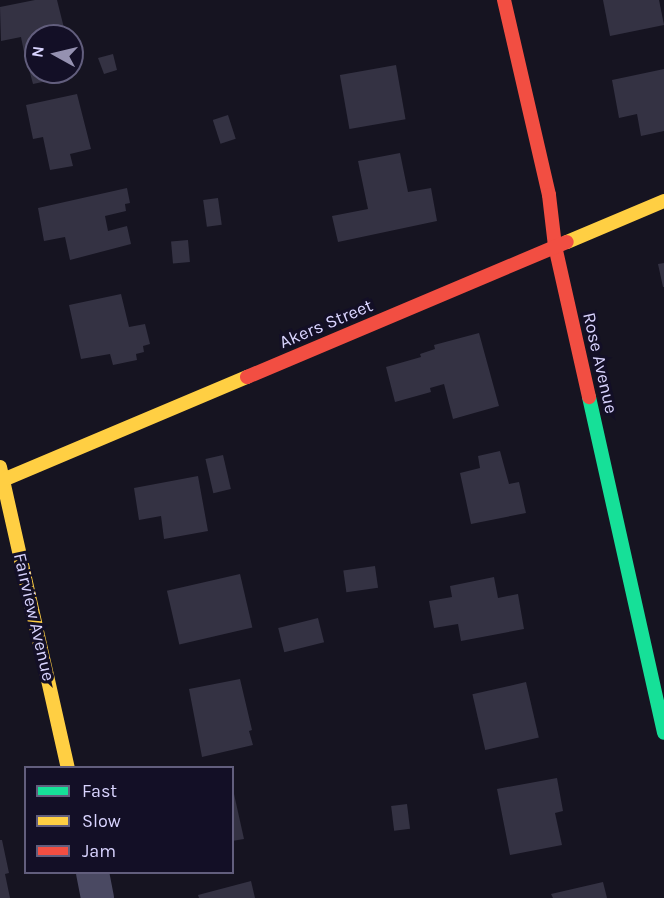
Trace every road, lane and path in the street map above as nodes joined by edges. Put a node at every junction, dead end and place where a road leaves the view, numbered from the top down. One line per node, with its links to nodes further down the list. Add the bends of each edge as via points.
1 (504, 0): 3 (street, Rose Avenue, via 549,195)
2 (664, 201): 3 (street, Akers Street)
3 (555, 246): 4 (street, Akers Street); 5 (street, Rose Avenue)
4 (2, 473): 6 (street, Fairview Avenue)
5 (664, 733)
6 (68, 766)
7 (92, 874): 8 (street)
8 (98, 898)

